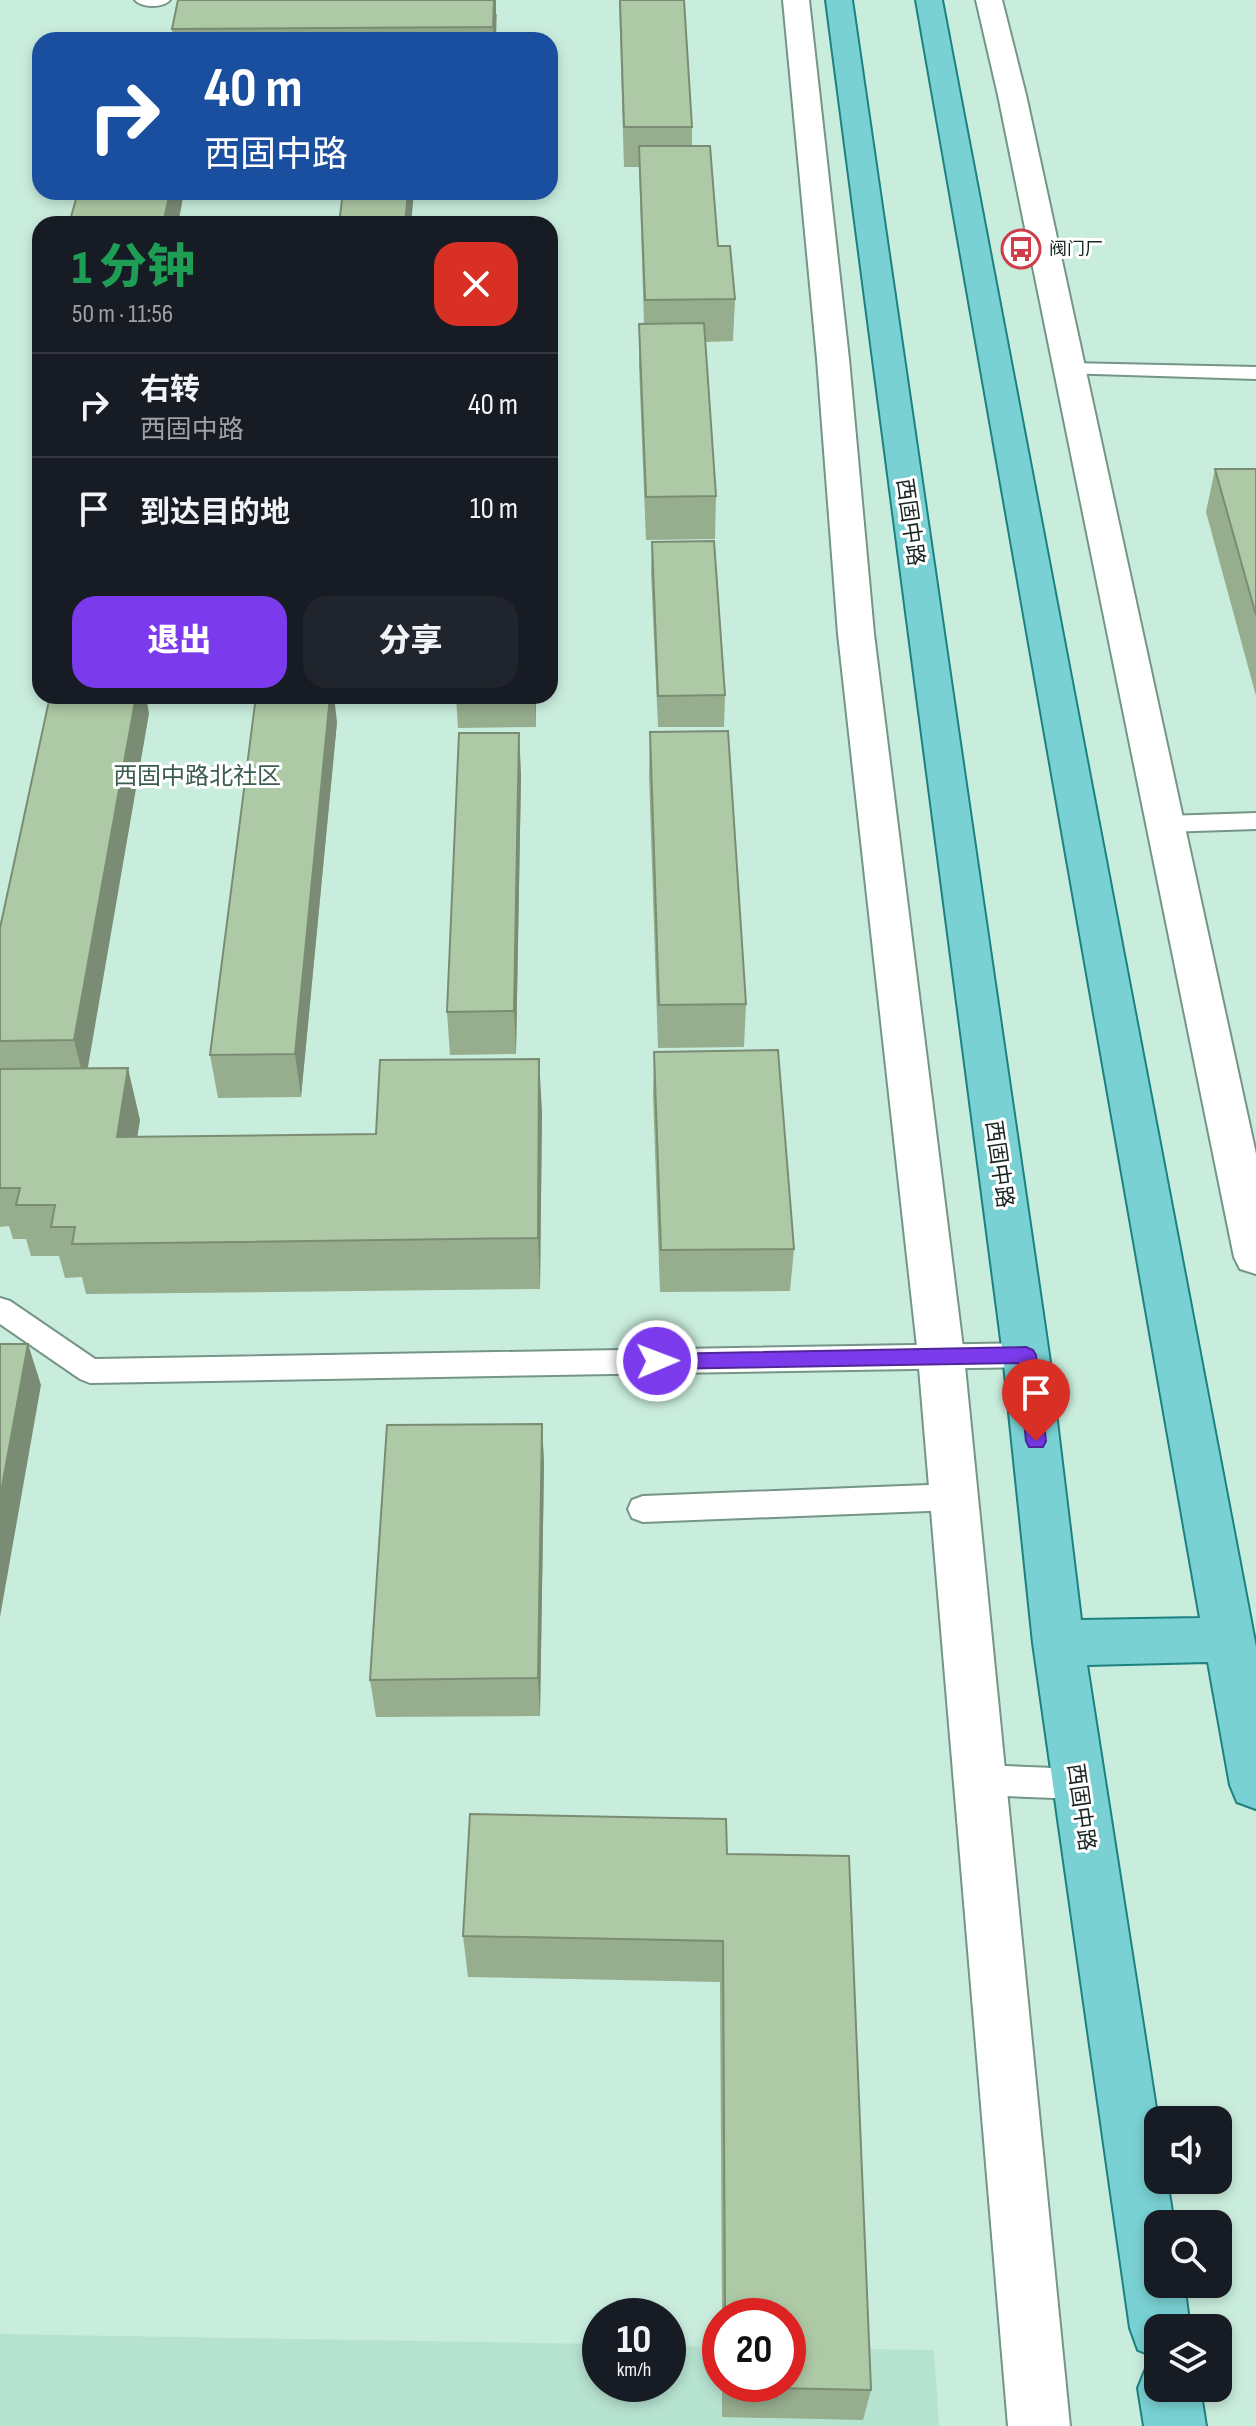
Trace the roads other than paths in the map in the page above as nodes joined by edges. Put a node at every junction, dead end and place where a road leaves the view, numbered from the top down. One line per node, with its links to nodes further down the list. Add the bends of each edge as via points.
1 (143, 0): 2 (lane)
2 (162, 0)
3 (796, 0): 14 (street, via 856,634)
4 (839, 0): 13 (main road, 西固中路)
5 (929, 0): 17 (main road)
6 (989, 0): 7 (street)
7 (1069, 369): 8 (lane); 10 (street)
8 (1256, 373)
9 (1256, 821): 10 (lane)
10 (1165, 824): 11 (street)
11 (1256, 1257)
12 (0, 1309): 14 (lane, via 90,1371)
13 (1026, 1355): 14 (lane); 18 (main road, 西固中路)
14 (941, 1356): 15 (street)
15 (954, 1497): 16 (lane); 19 (street)
16 (643, 1509)
17 (1242, 1639): 18 (main road); 21 (main road)
18 (1058, 1643): 20 (main road, 西固中路)
19 (980, 1780): 20 (lane); 24 (street)
20 (1079, 1784): 22 (main road, 西固中路)
21 (1256, 1785)
22 (1158, 2314)
23 (1171, 2402): 25 (main road)
24 (1039, 2426)
25 (1175, 2426)

